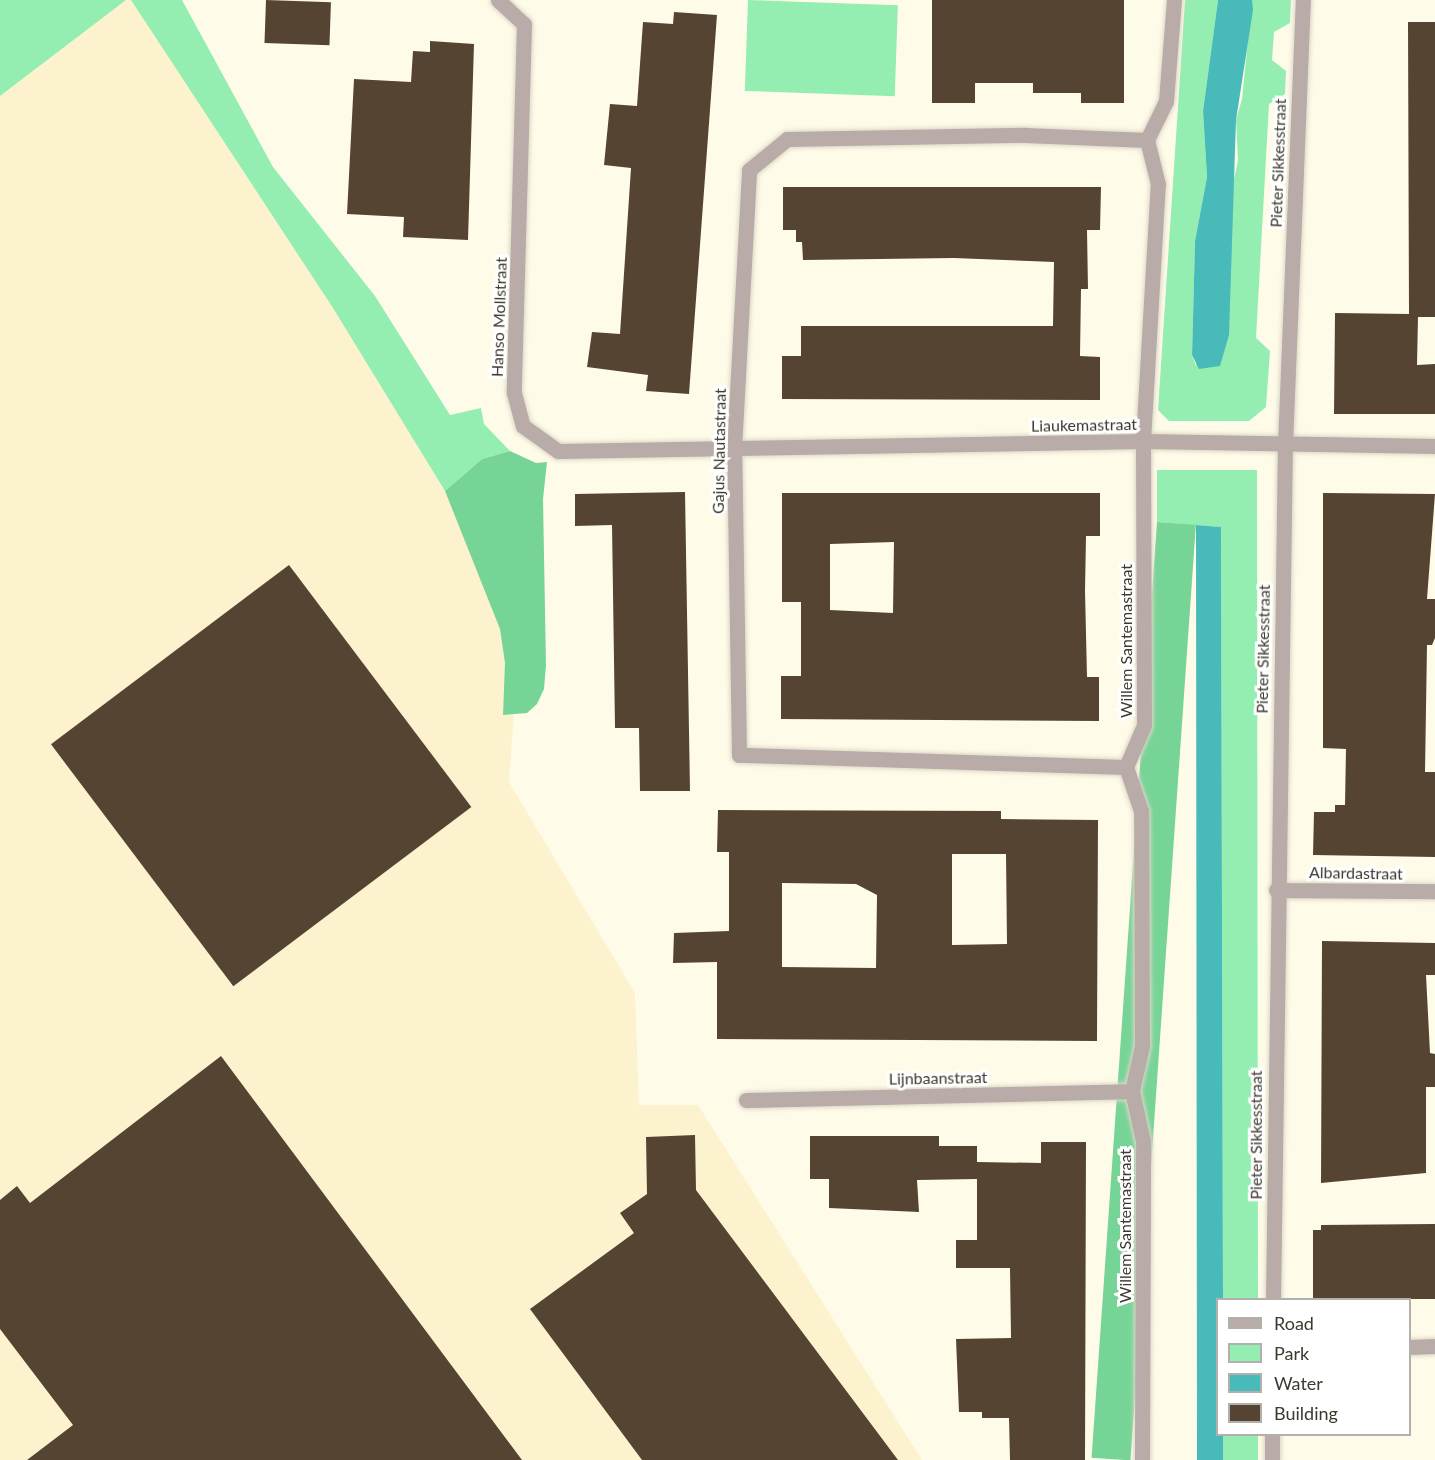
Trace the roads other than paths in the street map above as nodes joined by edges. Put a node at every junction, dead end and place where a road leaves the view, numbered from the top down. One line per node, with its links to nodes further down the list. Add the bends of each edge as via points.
1 (498, 0): 8 (street, Hanso Mollstraat, via 524,24 514,393 523,426 558,451)
2 (1174, 0): 4 (street, via 1166,101)
3 (1303, 0): 6 (street, Pieter Sikkesstraat)
4 (1147, 140): 5 (street, Willem Santemastraat, via 1158,184); 8 (street, Gajus Nautastraat, via 1025,135 787,139 749,170)
5 (1143, 441): 6 (street, Liaukemastraat); 8 (street, Liaukemastraat); 9 (street, Willem Santemastraat, via 1144,725)
6 (1285, 445): 7 (street, Liaukemastraat); 10 (street, Pieter Sikkesstraat)
7 (1435, 446)
8 (734, 449): 9 (street, Gajus Nautastraat, via 739,755)
9 (1126, 767): 12 (street, Willem Santemastraat, via 1141,811 1142,1046)
10 (1276, 890): 11 (street, Albardastraat); 14 (street, Pieter Sikkesstraat)
11 (1435, 891)
12 (1132, 1091): 13 (street, Lijnbaanstraat); 18 (street, Willem Santemastraat, via 1143,1141)
13 (746, 1101)
14 (1273, 1298)
15 (1435, 1346): 16 (street)
16 (1411, 1347)
17 (1272, 1436): 19 (street)
18 (1142, 1460)
19 (1272, 1460)

